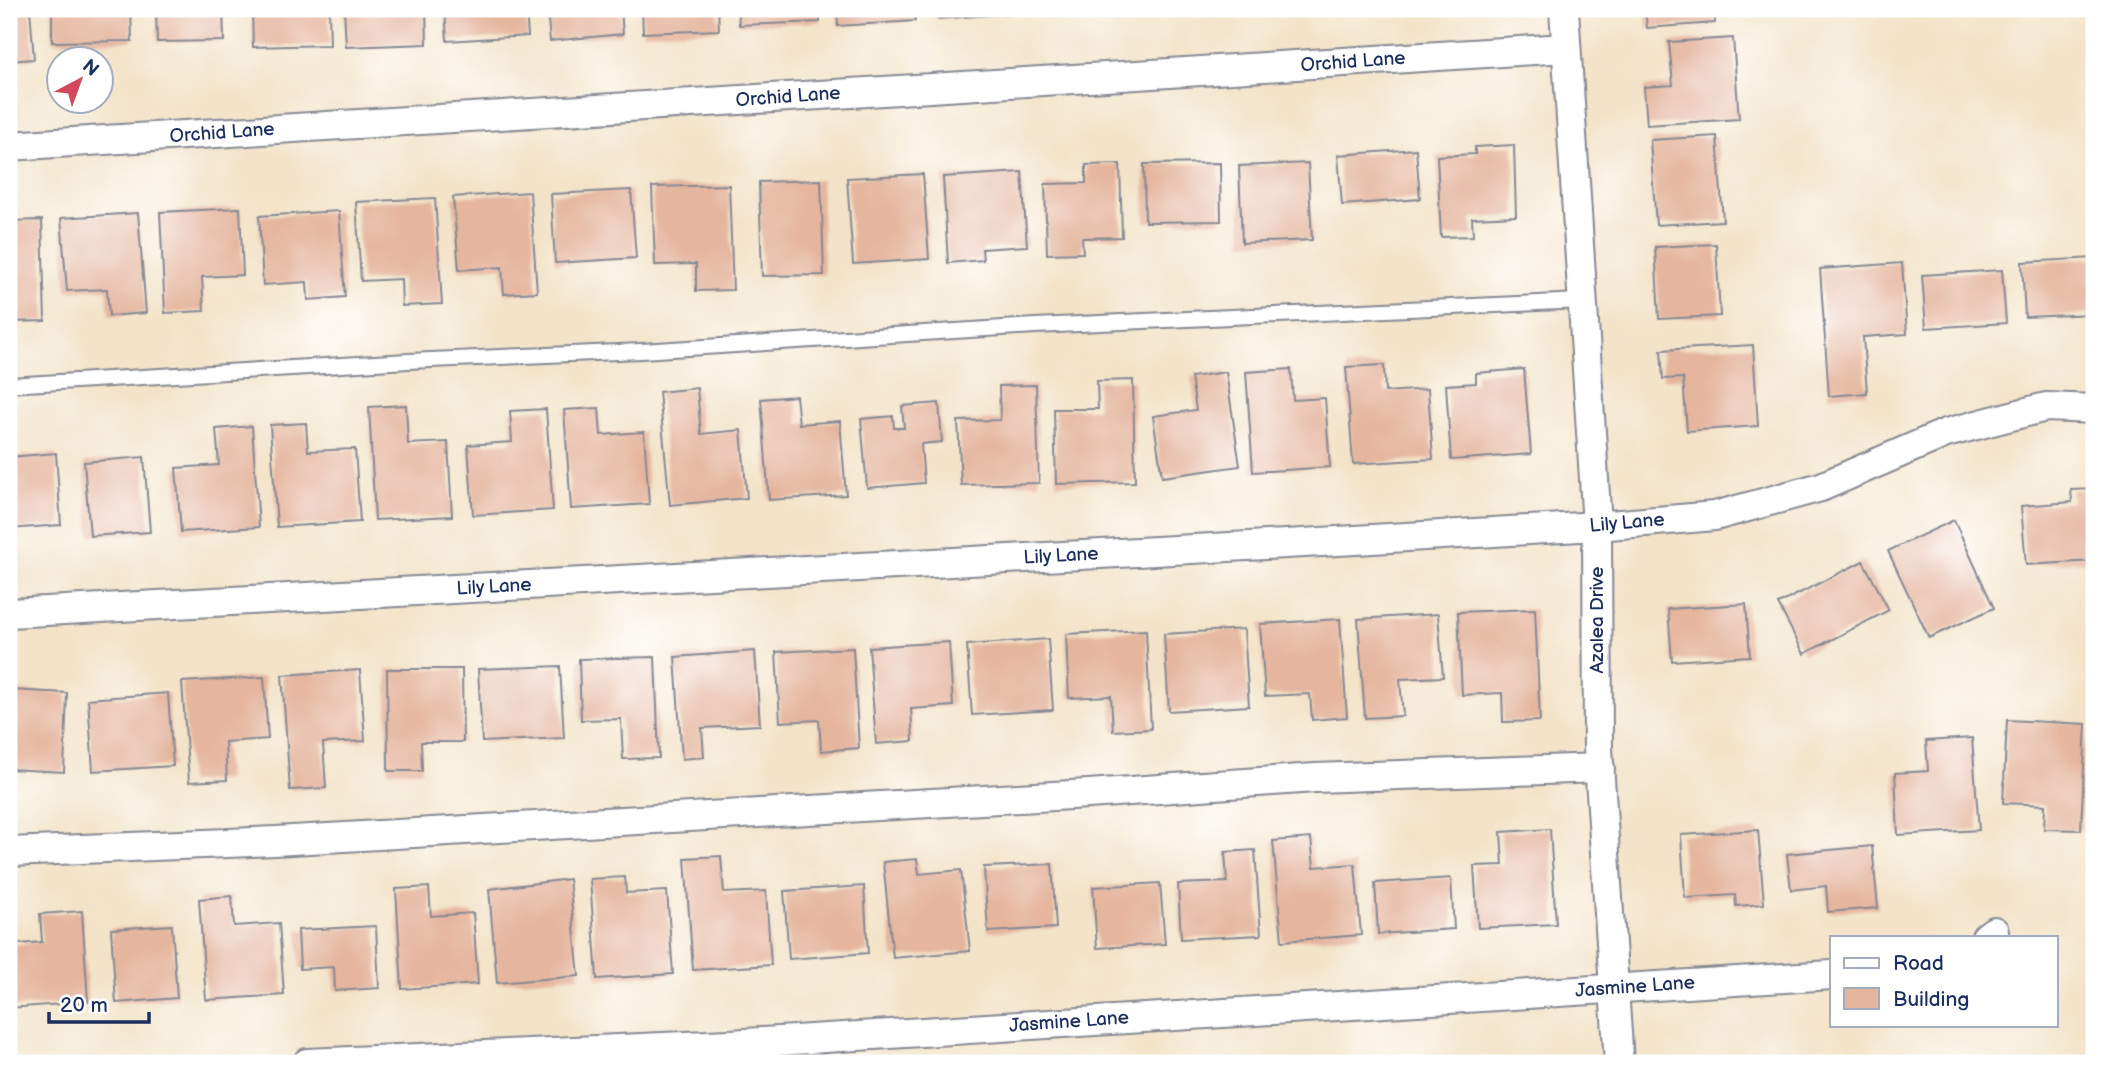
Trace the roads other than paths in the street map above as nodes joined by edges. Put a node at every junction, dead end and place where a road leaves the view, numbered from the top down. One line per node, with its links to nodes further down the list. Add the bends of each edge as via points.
1 (1564, 9): 2 (street, Azalea Drive)
2 (1566, 48): 3 (street, Orchid Lane); 4 (street, Azalea Drive)
3 (9, 146)
4 (1582, 300): 5 (lane); 7 (street, Azalea Drive)
5 (9, 385)
6 (2094, 409): 7 (street, Lily Lane, via 2046,407 1946,433 1821,487 1715,516)
7 (1597, 526): 8 (street, Lily Lane); 9 (street, Azalea Drive)
8 (9, 613)
9 (1600, 768): 10 (street, via 1315,778 288,840); 12 (street, Azalea Drive)
10 (9, 852)
11 (1830, 975): 12 (street, Jasmine Lane)
12 (1616, 988): 13 (street, Jasmine Lane, via 744,1043); 14 (street, Azalea Drive)
13 (307, 1063)
14 (1619, 1063)

